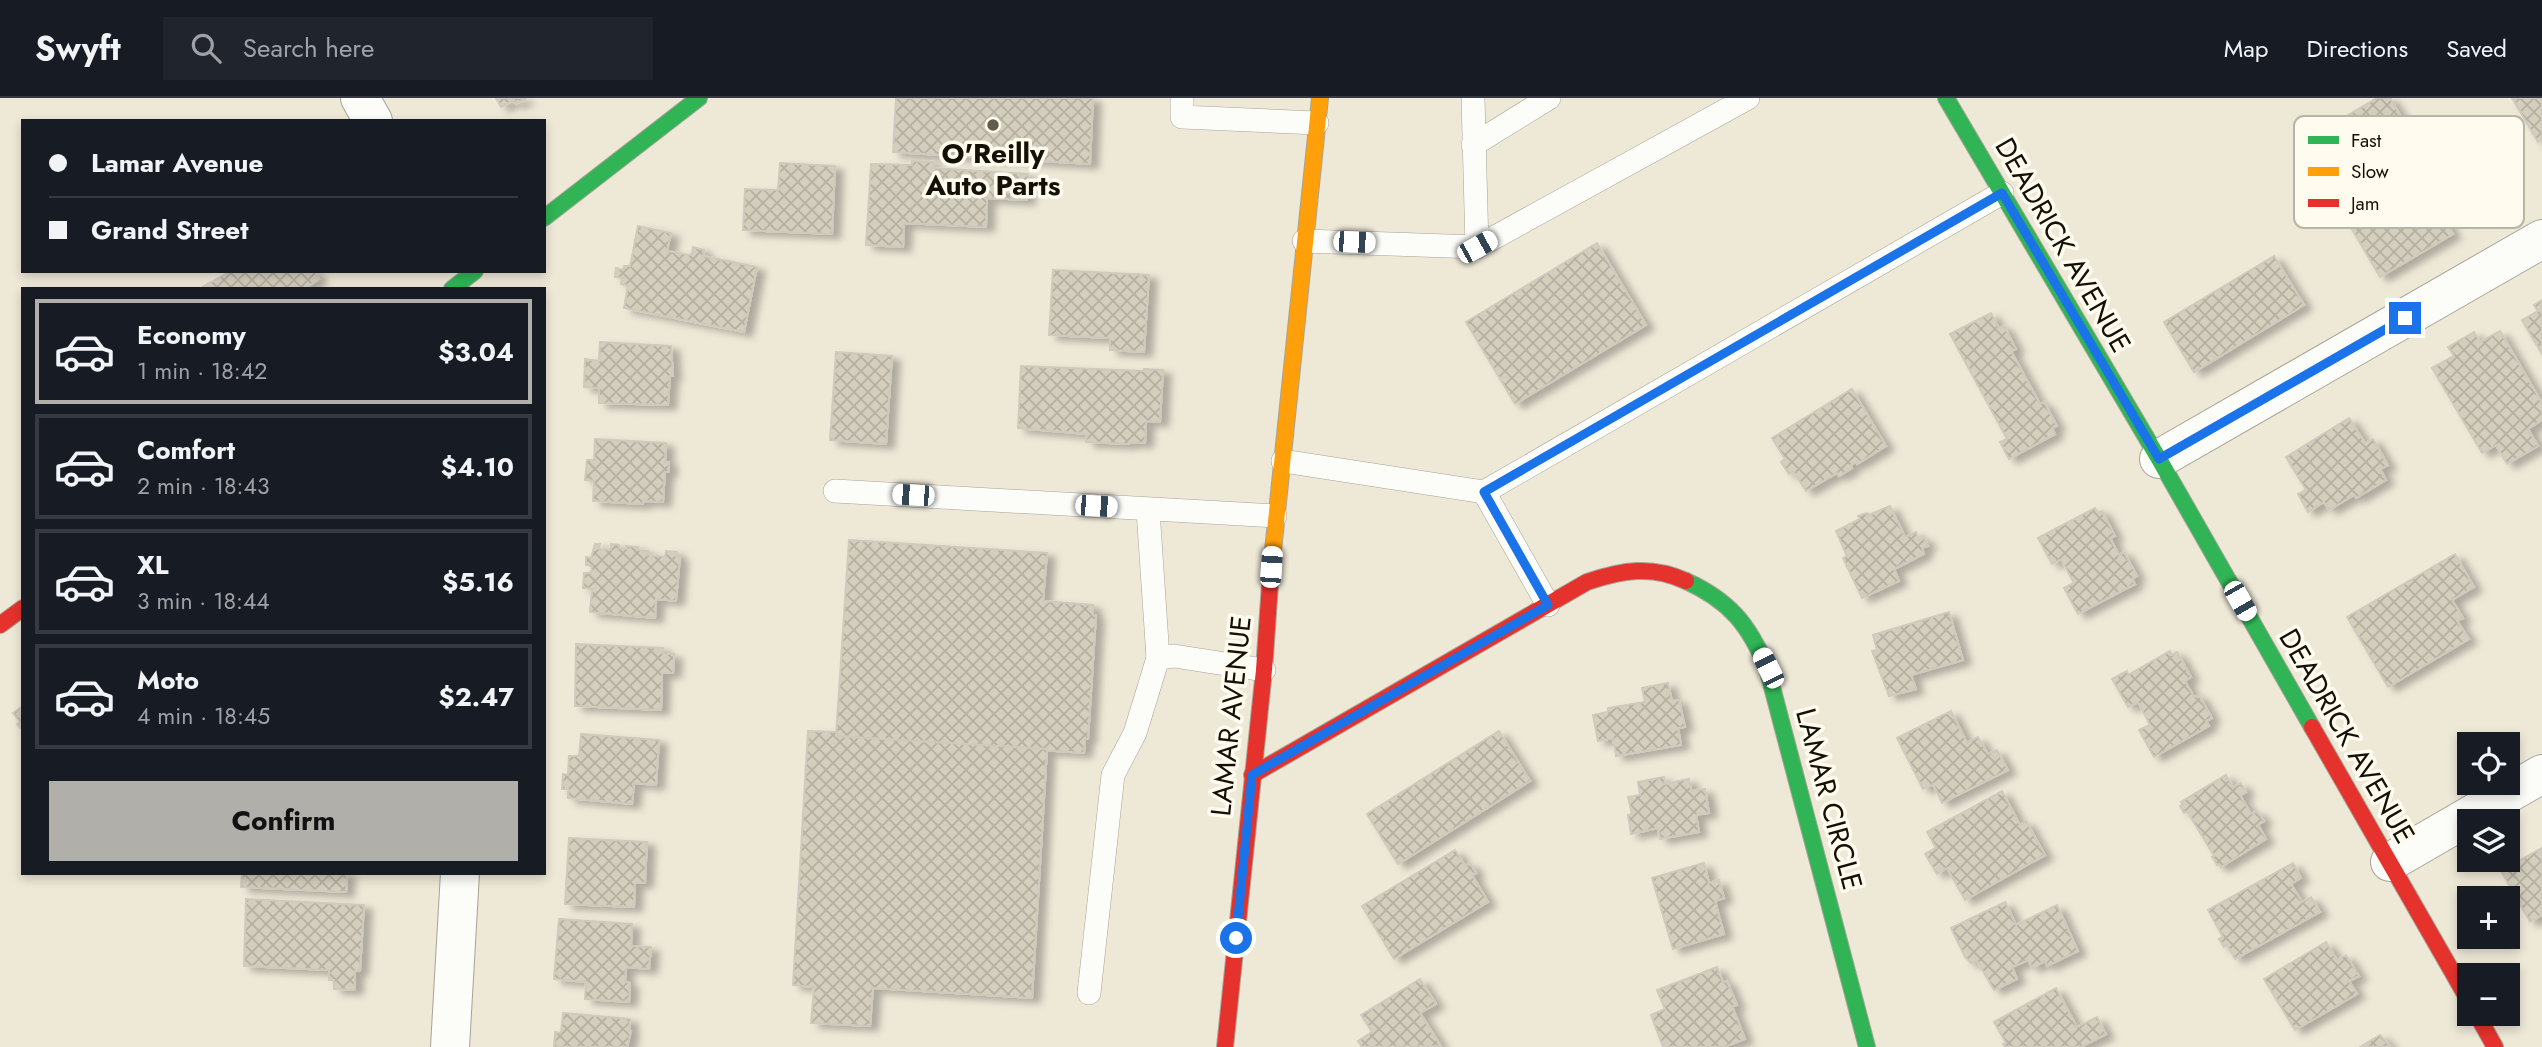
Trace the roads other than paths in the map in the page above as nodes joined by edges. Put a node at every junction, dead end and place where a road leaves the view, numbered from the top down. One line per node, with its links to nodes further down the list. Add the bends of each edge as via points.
1 (360, 98): 9 (street)
2 (699, 98): 13 (street)
3 (1182, 98): 10 (lane, via 1182,117)
4 (1320, 98): 10 (street, LAMAR AVENUE)
5 (1473, 98): 11 (lane)
6 (1549, 98): 11 (lane)
7 (1748, 98): 16 (lane)
8 (1946, 98): 12 (street, DEADRICK AVENUE)
9 (372, 119)
10 (1318, 123): 15 (street, LAMAR AVENUE)
11 (1473, 145): 16 (lane)
12 (2002, 193): 17 (street, DEADRICK AVENUE); 20 (lane)
13 (546, 216)
14 (2542, 239): 17 (street)
15 (1304, 241): 16 (lane); 18 (street, LAMAR AVENUE)
16 (1477, 247)
17 (2159, 459): 30 (street, DEADRICK AVENUE)
18 (1283, 461): 20 (lane); 22 (street, LAMAR AVENUE)
19 (835, 491): 21 (lane)
20 (1484, 492): 23 (lane)
21 (1149, 510): 22 (lane); 26 (lane)
22 (1275, 516): 27 (street, LAMAR AVENUE)
23 (1548, 605): 29 (street, LAMAR CIRCLE); 37 (street, LAMAR CIRCLE, via 1587,582 1626,570 1664,572 1694,584 1751,634 1768,668)
24 (21, 609): 25 (street)
25 (0, 625)
26 (1158, 659): 27 (lane, via 1174,656); 33 (lane, via 1135,733 1113,775)
27 (1264, 670): 29 (street, LAMAR AVENUE)
28 (2542, 774): 30 (street)
29 (1252, 775): 36 (street, LAMAR AVENUE)
30 (2390, 862): 32 (street, DEADRICK AVENUE)
31 (460, 875): 35 (street)
32 (2457, 980)
33 (1089, 993)
34 (2483, 1026): 38 (street)
35 (450, 1047)
36 (1225, 1047)
37 (1867, 1047)
38 (2495, 1047)

